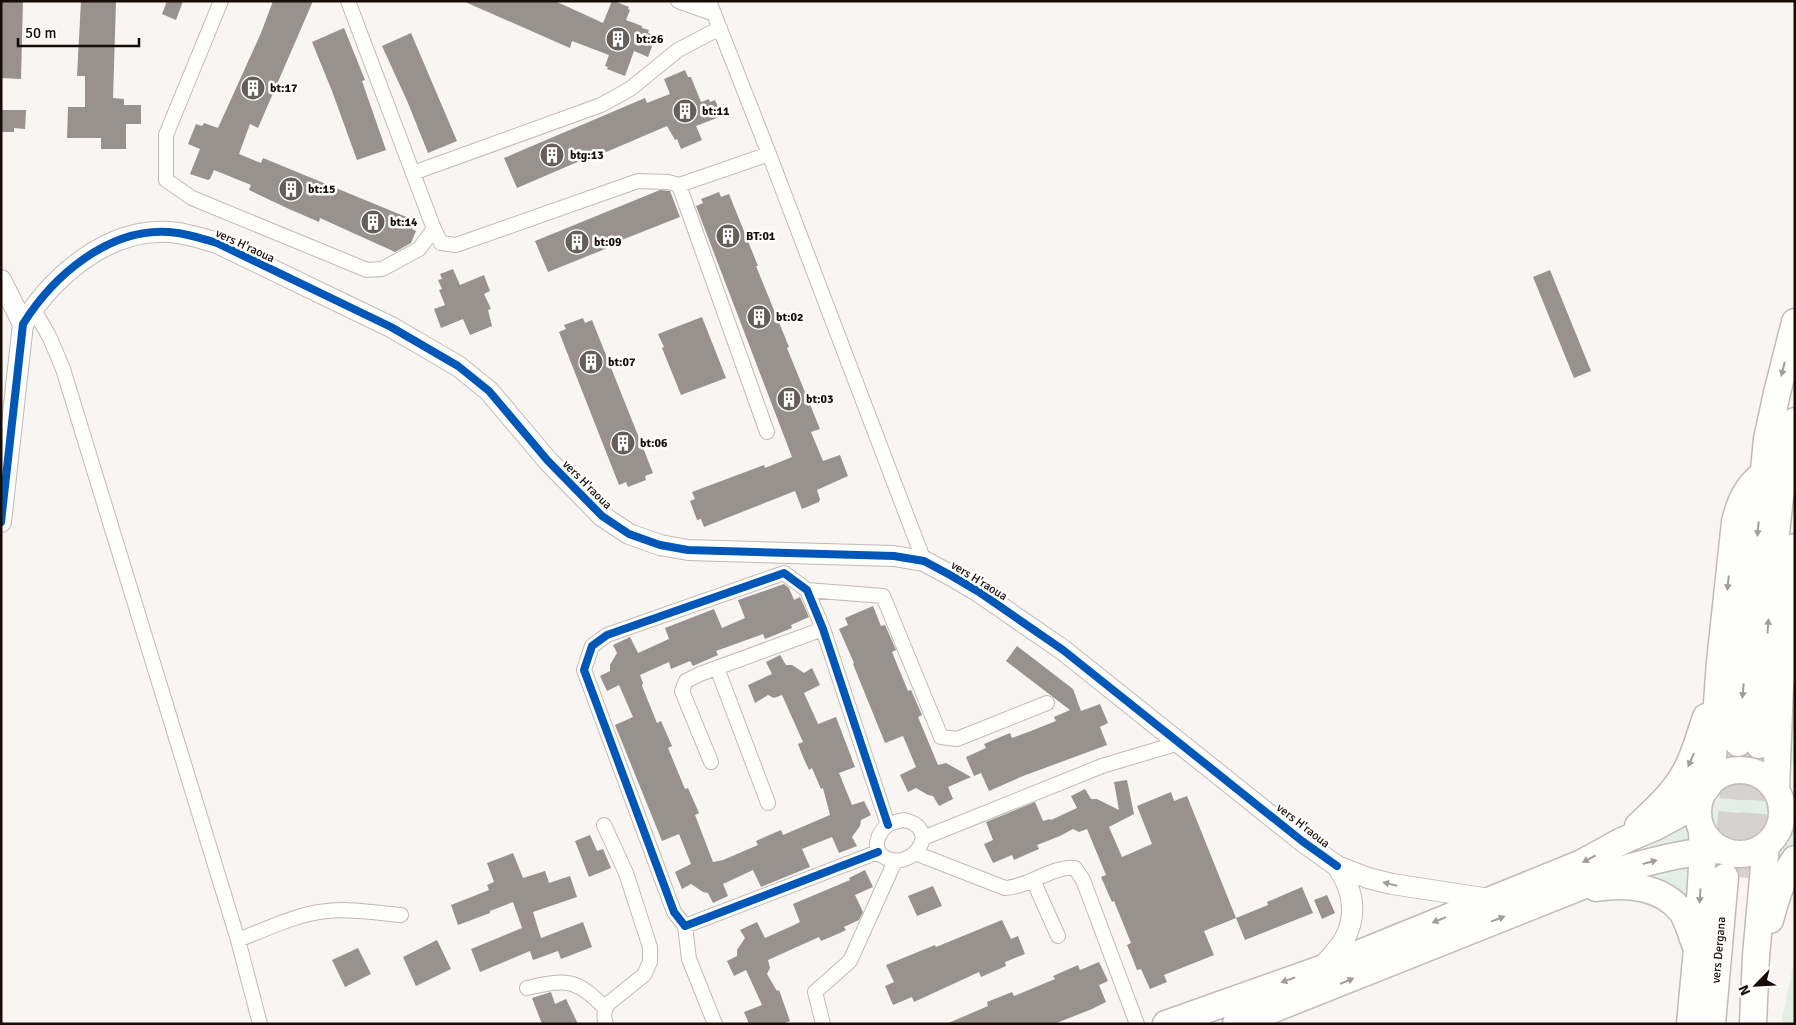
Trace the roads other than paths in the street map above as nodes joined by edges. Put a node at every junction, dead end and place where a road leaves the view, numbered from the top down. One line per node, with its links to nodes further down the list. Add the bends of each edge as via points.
1 (221, 1): 9 (street, via 166,135 166,180 192,198 367,270 382,269 419,249)
2 (348, 1): 7 (street)
3 (678, 1): 4 (street)
4 (712, 8): 5 (street)
5 (720, 28): 6 (street); 7 (street, via 678,50 630,89 601,105)
6 (769, 154): 8 (street); 19 (street)
7 (413, 173): 9 (street)
8 (679, 185): 9 (street, via 638,181 456,245 441,242); 14 (street)
9 (434, 229)
10 (1, 280): 13 (street)
11 (34, 308): 13 (street, vers H'raoua); 19 (street, vers H'raoua, via 64,275 104,247 126,237 147,233 189,235 217,243 391,328 458,366 489,391 575,490 602,516 629,534 688,550 885,556); 49 (street, via 63,369)
12 (1795, 322): 16 (highway, one-way to 16, via 1767,439)
13 (23, 324): 17 (street, vers H'raoua)
14 (767, 432)
15 (1793, 438): 16 (highway, one-way to 15, via 1749,744 1778,511)
16 (1763, 474): 24 (highway, one-way to 24, via 1747,489 1735,522)
17 (1, 522)
18 (1795, 548): 22 (highway)
19 (924, 561): 27 (street, vers H'raoua, via 979,592 1063,650)
20 (807, 590): 21 (street); 26 (street, via 883,596 941,737 957,739); 47 (street, via 784,573 607,635 592,646 584,670 674,912)
21 (823, 630): 23 (street); 33 (street)
22 (1786, 655): 25 (highway, via 1788,674); 29 (highway, via 1780,685)
23 (717, 668): 28 (street, via 686,681 682,690); 31 (street)
24 (1718, 681): 30 (highway, via 1713,758); 36 (highway, one-way to 36, via 1683,776 1666,798)
25 (1795, 692)
26 (1047, 703)
27 (1179, 742): 35 (street, via 1102,766); 42 (street, vers H'raoua)
28 (711, 762)
29 (1779, 781): 30 (highway, via 1742,770 1727,772); 34 (highway, via 1782,812)
30 (1706, 788): 36 (highway, via 1679,814); 37 (highway, via 1699,816)
31 (768, 802)
32 (604, 825): 54 (street, via 626,873 651,954 644,975)
33 (888, 825): 35 (street, via 904,820 912,822 922,831); 38 (street, via 876,842)
34 (1779, 833): 37 (highway, via 1757,851 1745,854 1734,854); 53 (highway, via 1756,956)
35 (923, 838): 39 (street)
36 (1622, 841): 45 (highway, one-way to 45, via 1582,863)
37 (1709, 844): 44 (highway, one-way to 37, via 1630,868); 50 (highway, one-way to 50)
38 (878, 852): 41 (street); 47 (street)
39 (915, 853): 41 (street); 43 (street, via 1005,888 1016,888)
40 (1795, 859): 53 (highway, via 1776,898)
41 (895, 861): 58 (street, via 850,961 815,992)
42 (1337, 866): 45 (street, one-way to 42, via 1392,884); 51 (street, via 1345,878 1353,908 1344,941)
43 (1033, 880): 48 (street); 59 (street, via 1062,869 1075,868 1080,873)
44 (1571, 892): 50 (highway, via 1626,885 1654,892 1670,900 1682,913); 61 (highway, one-way to 44)
45 (1490, 900): 51 (highway, one-way to 51)
46 (401, 915): 49 (street, via 326,911)
47 (685, 926): 57 (street, via 689,959)
48 (1058, 936)
49 (238, 940): 55 (street)
50 (1697, 949): 62 (highway)
51 (1321, 969): 60 (highway, one-way to 60)
52 (527, 988): 54 (street, via 551,982 575,983)
53 (1755, 991): 65 (highway)
54 (605, 1008): 56 (street)
55 (260, 1024)
56 (606, 1024)
57 (715, 1024)
58 (823, 1024)
59 (1137, 1024)
60 (1166, 1024)
61 (1236, 1024)
62 (1690, 1024)
63 (1712, 1024): 64 (highway, vers Dergana, via 1737,877)
64 (1735, 1024)
65 (1753, 1024)

